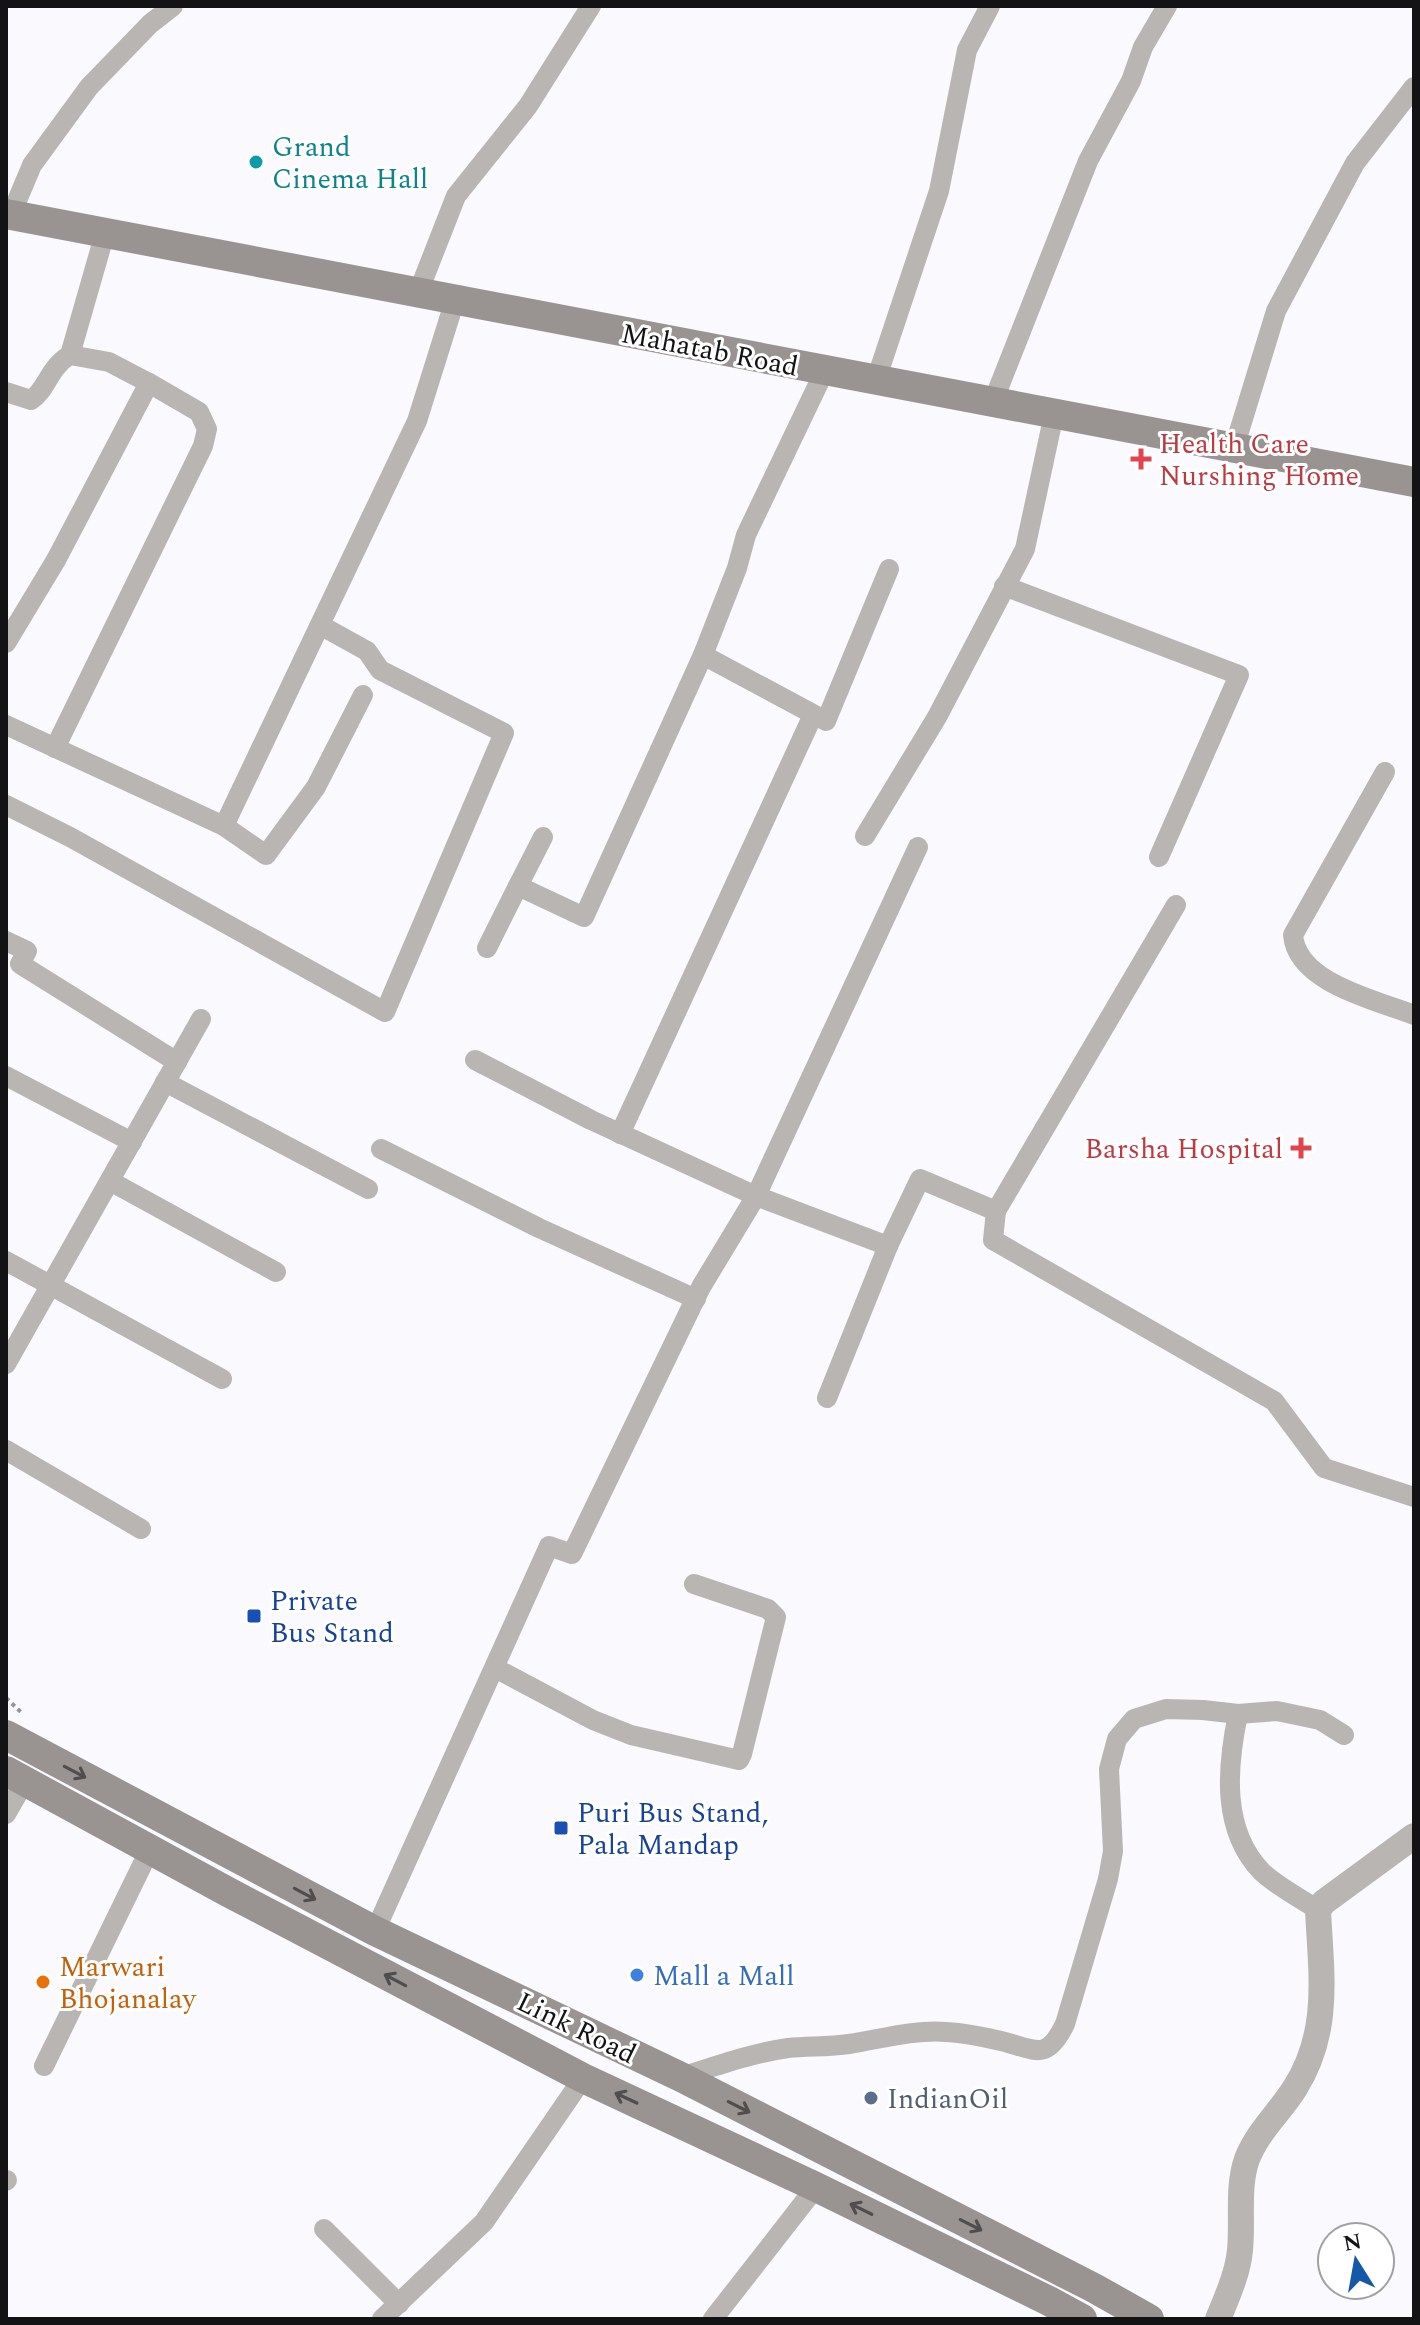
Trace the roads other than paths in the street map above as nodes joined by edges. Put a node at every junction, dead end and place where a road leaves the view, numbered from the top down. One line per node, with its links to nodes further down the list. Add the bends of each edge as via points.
1 (173, 6): 6 (street, via 89,87 32,165)
2 (591, 6): 8 (street, via 528,106 456,196)
3 (990, 6): 12 (street, via 967,50 939,191)
4 (1167, 6): 15 (street, via 1088,161)
5 (1414, 87): 17 (street, via 1355,163 1276,311)
6 (8, 214): 7 (main road, Mahatab Road)
7 (105, 233): 8 (main road, Mahatab Road); 10 (street)
8 (418, 293): 9 (main road, Mahatab Road)
9 (455, 300): 11 (main road, Mahatab Road); 21 (street, via 417,421)
10 (70, 355): 13 (street, via 109,362); 14 (street, via 57,363 31,400)
11 (825, 370): 12 (main road, Mahatab Road); 23 (street, via 746,535)
12 (876, 380): 15 (main road, Mahatab Road)
13 (149, 383): 22 (street); 27 (street, via 199,412 207,429 203,446)
14 (6, 392)
15 (993, 402): 16 (main road, Mahatab Road)
16 (1054, 414): 17 (main road, Mahatab Road); 20 (street, via 1025,549)
17 (1234, 448): 18 (main road, Mahatab Road)
18 (1414, 482)
19 (889, 569): 25 (street, via 826,721)
20 (1004, 586): 31 (street, via 937,717); 34 (street, via 1239,675)
21 (320, 625): 29 (street, via 367,651 380,670 504,733 385,1012); 30 (street)
22 (6, 643)
23 (703, 655): 25 (street); 35 (street, via 584,917)
24 (363, 695): 30 (street, via 316,787 266,855)
25 (813, 715): 45 (street)
26 (6, 725): 27 (street)
27 (55, 748): 30 (street)
28 (1385, 772): 39 (street, via 1293,935 1294,950 1335,985)
29 (6, 805)
30 (224, 826)
31 (865, 836)
32 (543, 837): 35 (street)
33 (918, 847): 50 (street)
34 (1159, 857)
35 (518, 886): 38 (street)
36 (1176, 905): 51 (street)
37 (6, 941): 42 (street, via 27,951 20,964)
38 (487, 948)
39 (1414, 1015)
40 (201, 1019): 42 (street)
41 (475, 1060): 45 (street)
42 (177, 1062): 44 (street)
43 (6, 1076): 46 (street)
44 (165, 1082): 46 (street); 49 (street)
45 (620, 1134): 50 (street)
46 (132, 1142): 48 (street)
47 (381, 1149): 56 (street)
48 (110, 1181): 54 (street); 55 (street)
49 (368, 1189)
50 (756, 1196): 52 (street); 56 (street)
51 (996, 1211): 52 (street, via 920,1179); 61 (street, via 993,1240 1274,1401 1324,1468)
52 (888, 1246): 59 (street)
53 (6, 1261): 55 (street)
54 (276, 1272)
55 (50, 1286): 57 (street); 58 (street)
56 (696, 1299): 64 (street, via 572,1554 549,1546)
57 (6, 1364)
58 (222, 1379)
59 (827, 1398)
60 (6, 1450): 62 (street)
61 (1414, 1497)
62 (141, 1529)
63 (694, 1584): 64 (street, via 768,1609 776,1617 739,1760 631,1735)
64 (495, 1668): 73 (street)
65 (1238, 1714): 67 (street, via 1277,1711 1320,1720); 72 (street, via 1229,1790 1243,1849 1264,1874); 75 (street, via 1166,1709 1134,1719 1117,1739 1109,1769 1113,1851 1108,1879 1065,2024 1045,2050 1028,2051 945,2031 787,2048)
66 (6, 1735): 73 (main road, Link Road, one-way to 73)
67 (1344, 1735)
68 (15, 1776): 69 (street); 71 (main road, Link Road)
69 (6, 1814)
70 (1410, 1843): 72 (street)
71 (150, 1849): 74 (street); 76 (main road, Link Road, one-way to 71)
72 (1318, 1910): 84 (street, via 1323,2006 1314,2046 1296,2088 1248,2157 1240,2252)
73 (375, 1931): 75 (main road, Link Road)
74 (44, 2066)
75 (681, 2077): 83 (main road, Link Road, one-way to 83)
76 (583, 2078): 77 (main road, Link Road, one-way to 76); 79 (street, via 484,2222)
77 (816, 2187): 80 (main road, Link Road, one-way to 77); 82 (street)
78 (324, 2229): 79 (street)
79 (399, 2304): 81 (street)
80 (1072, 2317)
81 (382, 2319)
82 (713, 2319)
83 (1149, 2319)
84 (1218, 2319)

